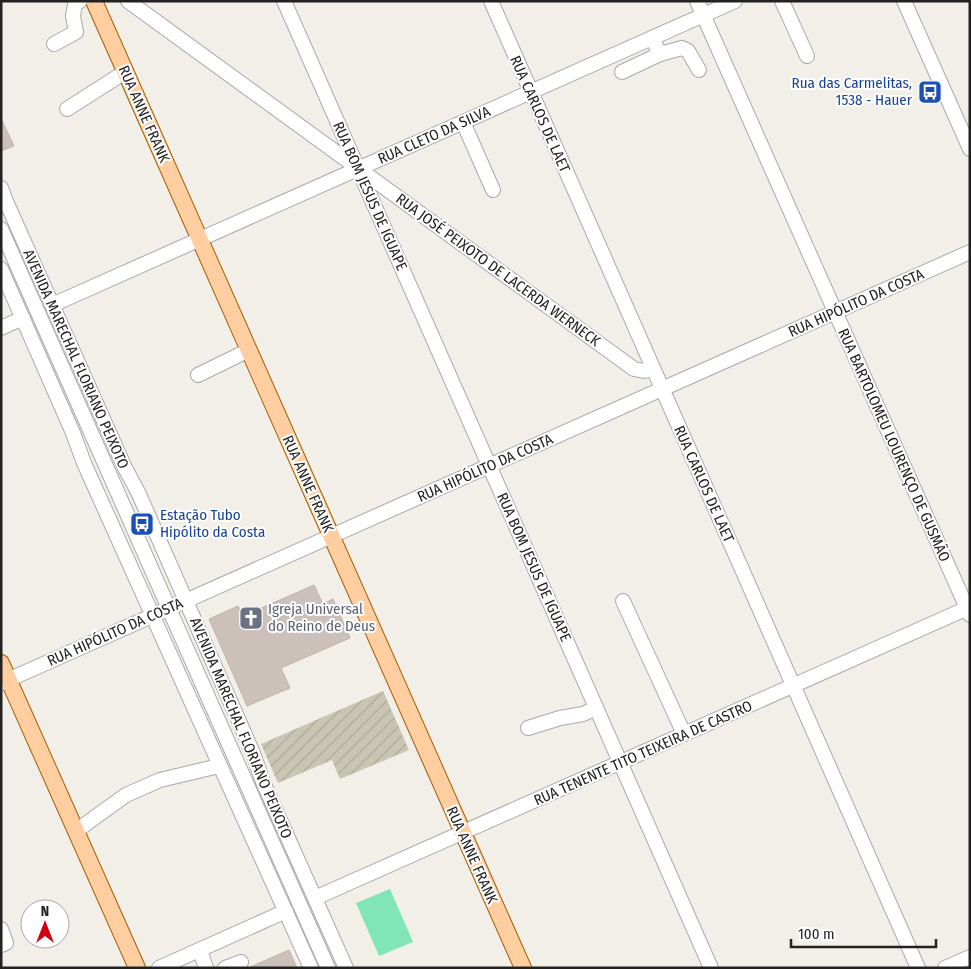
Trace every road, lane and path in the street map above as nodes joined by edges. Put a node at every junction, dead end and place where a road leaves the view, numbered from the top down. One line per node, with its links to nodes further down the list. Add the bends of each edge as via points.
1 (80, 1): 12 (street, via 75,4 73,16 76,32)
2 (94, 1): 16 (main road, RUA ANNE FRANK)
3 (128, 1): 22 (street, RUA JOSÉ PEIXOTO DE LACERDA WERNECK)
4 (284, 1): 22 (street, RUA BOM JESUS DE IGUAPE)
5 (491, 1): 18 (street, RUA CARLOS DE LAET)
6 (697, 1): 10 (street, RUA BARTOLOMEU LOURENÇO DE GUSMÃO)
7 (735, 1): 10 (street, RUA CLETO DA SILVA)
8 (782, 1): 14 (street)
9 (904, 1): 21 (street)
10 (704, 15): 11 (street, RUA CLETO DA SILVA); 30 (street, RUA BARTOLOMEU LOURENÇO DE GUSMÃO)
11 (652, 38): 13 (street); 18 (street, RUA CLETO DA SILVA)
12 (54, 44)
13 (660, 54): 15 (street, via 682,48 688,51); 17 (street)
14 (807, 56)
15 (699, 70)
16 (125, 72): 19 (street); 26 (main road, RUA ANNE FRANK)
17 (622, 72)
18 (531, 92): 20 (street, RUA CLETO DA SILVA); 34 (street, RUA CARLOS DE LAET)
19 (67, 109)
20 (463, 122): 22 (street, RUA CLETO DA SILVA); 24 (street)
21 (970, 149)
22 (358, 168): 26 (street, RUA CLETO DA SILVA); 34 (street, RUA JOSÉ PEIXOTO DE LACERDA WERNECK, via 634,369 644,371); 37 (street, RUA BOM JESUS DE IGUAPE)
23 (1, 188): 29 (street, AVENIDA MARECHAL FLORIANO PEIXOTO)
24 (493, 190)
25 (1, 229): 41 (street)
26 (199, 240): 29 (street, RUA CLETO DA SILVA); 33 (main road, RUA ANNE FRANK)
27 (970, 252): 30 (street, RUA HIPÓLITO DA COSTA)
28 (1, 269): 31 (street)
29 (52, 305): 39 (street, AVENIDA MARECHAL FLORIANO PEIXOTO)
30 (835, 312): 36 (street, RUA HIPÓLITO DA COSTA); 42 (street, RUA BARTOLOMEU LOURENÇO DE GUSMÃO)
31 (23, 318): 32 (street); 43 (street)
32 (1, 328)
33 (248, 350): 35 (street); 38 (main road, RUA ANNE FRANK)
34 (653, 368): 36 (street, RUA CARLOS DE LAET)
35 (198, 375)
36 (662, 389): 37 (street, RUA HIPÓLITO DA COSTA); 46 (street, RUA CARLOS DE LAET)
37 (489, 466): 38 (street, RUA HIPÓLITO DA COSTA); 47 (street, RUA BOM JESUS DE IGUAPE)
38 (331, 536): 39 (street, RUA HIPÓLITO DA COSTA); 53 (main road, RUA ANNE FRANK)
39 (186, 601): 41 (street, RUA HIPÓLITO DA COSTA); 54 (street, AVENIDA MARECHAL FLORIANO PEIXOTO)
40 (623, 601): 49 (street)
41 (169, 608): 43 (street, RUA HIPÓLITO DA COSTA); 67 (street)
42 (969, 610): 46 (street, RUA TENENTE TITO TEIXEIRA DE CASTRO)
43 (152, 616): 45 (street, RUA HIPÓLITO DA COSTA); 51 (street)
44 (1, 663): 45 (main road)
45 (5, 681): 52 (main road)
46 (793, 686): 49 (street, RUA TENENTE TITO TEIXEIRA DE CASTRO); 71 (street, RUA CARLOS DE LAET)
47 (596, 708): 48 (street); 50 (street, RUA BOM JESUS DE IGUAPE)
48 (528, 728)
49 (684, 734): 50 (street, RUA TENENTE TITO TEIXEIRA DE CASTRO)
50 (620, 763): 53 (street, RUA TENENTE TITO TEIXEIRA DE CASTRO); 70 (street, RUA BOM JESUS DE IGUAPE)
51 (218, 766): 52 (street, via 160,780 126,794); 55 (street)
52 (76, 830): 61 (main road)
53 (463, 833): 54 (street, RUA TENENTE TITO TEIXEIRA DE CASTRO); 69 (main road, RUA ANNE FRANK)
54 (315, 898): 68 (street, AVENIDA MARECHAL FLORIANO PEIXOTO)
55 (286, 912): 58 (street); 66 (street)
56 (1, 930): 57 (street, via 6,943)
57 (1, 945)
58 (195, 952): 62 (street); 63 (street); 64 (street)
59 (970, 957): 72 (street)
60 (241, 962): 65 (street)
61 (137, 968)
62 (159, 968)
63 (198, 968)
64 (206, 968)
65 (225, 968)
66 (310, 968)
67 (328, 968)
68 (346, 968)
69 (522, 968)
70 (711, 968)
71 (918, 968)
72 (945, 968)

